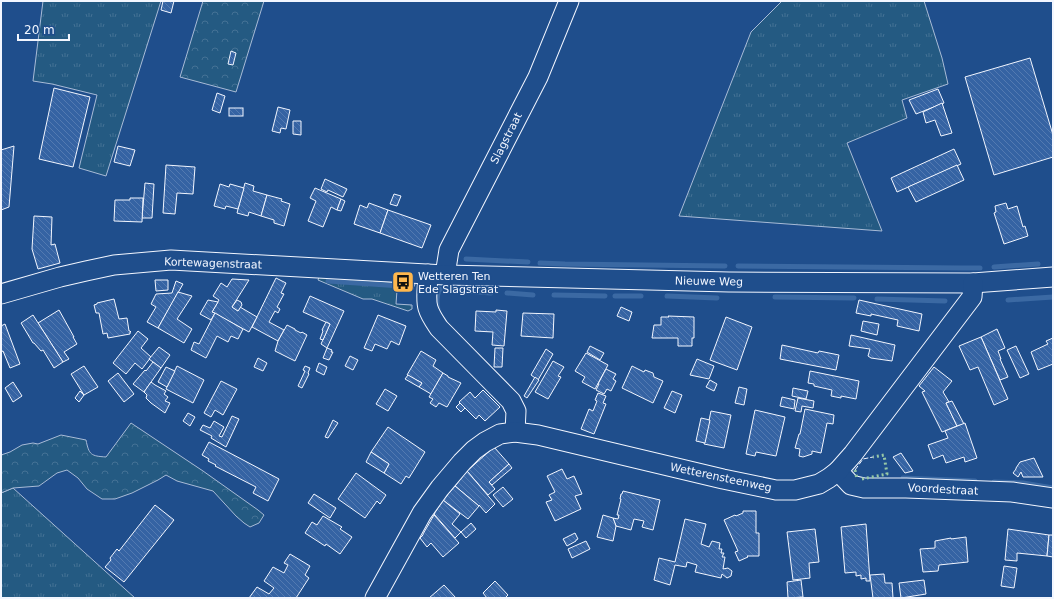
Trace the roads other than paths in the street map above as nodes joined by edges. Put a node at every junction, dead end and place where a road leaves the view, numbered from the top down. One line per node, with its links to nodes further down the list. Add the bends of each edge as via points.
1 (569, 1): 2 (street, Slagstraat, via 538,77)
2 (436, 274): 4 (street, Nieuwe Weg, via 729,282); 5 (street, Kortewagenstraat, via 171,260 114,265); 6 (street, via 426,302 428,310 439,328 511,401 516,411)
3 (1053, 277): 4 (street)
4 (973, 283): 7 (street, Wetterensteenweg, via 972,297)
5 (1, 294)
6 (515, 432): 7 (street, Wetterensteenweg, via 538,435 776,490 811,487); 9 (street, Wetterensteenweg, via 500,434 484,442 462,462 440,488 422,512)
7 (838, 471): 8 (street, Voordestraat, via 851,485 864,488 1012,492)
8 (1053, 498)
9 (375, 598)

